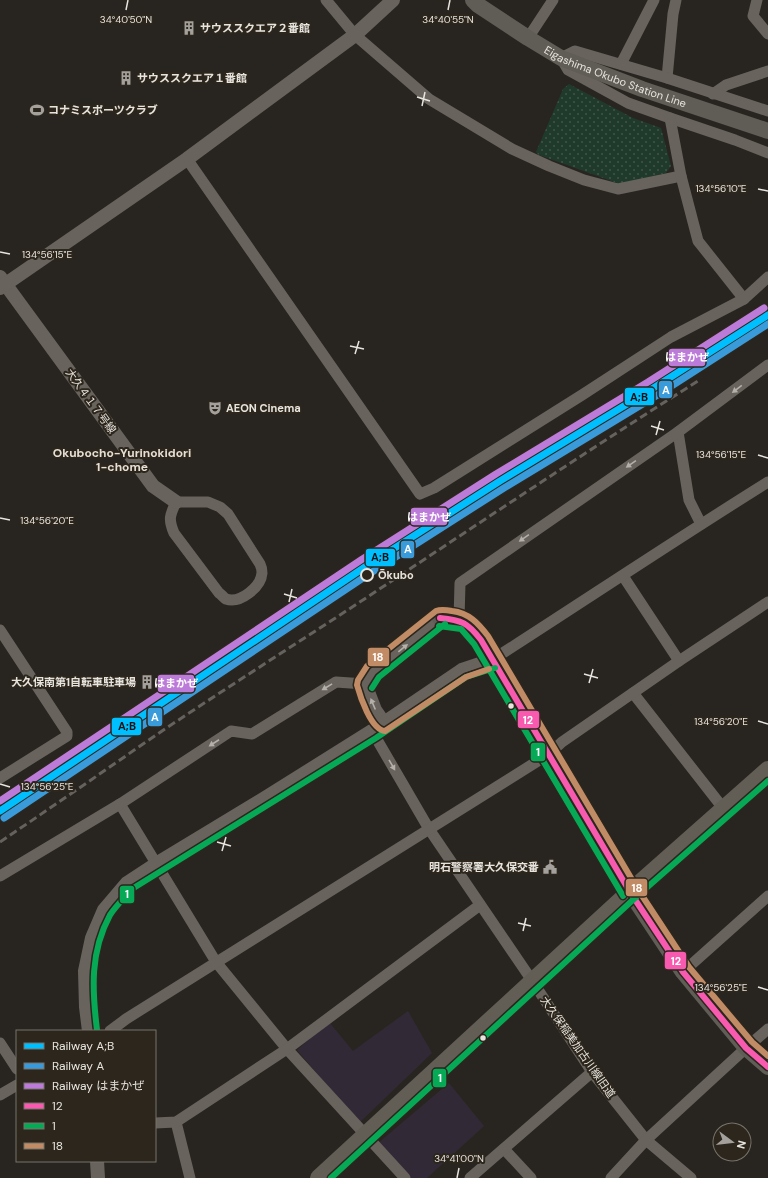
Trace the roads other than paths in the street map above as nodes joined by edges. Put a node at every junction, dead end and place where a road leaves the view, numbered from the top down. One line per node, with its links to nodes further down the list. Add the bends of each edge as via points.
1 (326, 0): 9 (street)
2 (393, 0): 9 (street)
3 (473, 0): 10 (main road, Eigashima Okubo Station Line)
4 (553, 0): 10 (street)
5 (654, 0): 12 (street)
6 (676, 0): 14 (street)
7 (757, 0): 8 (street, via 753,16)
8 (768, 34)
9 (355, 35): 20 (street); 21 (street, via 429,99 512,150 548,166 584,180 618,189)
10 (528, 38): 11 (main road, Eigashima Okubo Station Line)
11 (561, 58): 12 (street, via 575,51); 17 (street, via 568,70 628,103); 18 (main road, Eigashima Okubo Station Line, via 642,89)
12 (621, 64): 14 (street)
13 (768, 71): 15 (street, via 726,85)
14 (667, 78): 15 (street)
15 (713, 94): 16 (street)
16 (768, 111)
17 (670, 118): 19 (street); 21 (street)
18 (768, 131)
19 (768, 153)
20 (186, 159): 23 (street); 24 (street, via 420,494 441,484 671,337)
21 (681, 176): 24 (street, via 698,241)
22 (768, 277): 24 (street)
23 (2, 283): 28 (street, 大久４１７号線, via 153,486)
24 (744, 299)
25 (768, 365): 26 (street, one-way to 26)
26 (678, 432): 29 (street, via 689,500); 33 (street, one-way to 33, via 460,583)
27 (768, 482): 29 (street)
28 (176, 502): 28 (street, via 170,523 174,532 219,593 226,599 241,598 260,582 260,564 228,514 208,502)
29 (701, 524): 30 (street)
30 (623, 576): 35 (street); 36 (street)
31 (768, 602): 36 (street)
32 (440, 618): 33 (main road); 37 (street, one-way to 32, via 373,672)
33 (460, 620): 35 (main road, via 469,625)
34 (0, 630): 42 (street, via 68,732 66,736)
35 (492, 660): 39 (street, via 462,670); 40 (main road)
36 (679, 661): 38 (street)
37 (365, 684): 39 (street, one-way to 37, via 375,710); 43 (street, one-way to 43, via 336,682 252,734 231,731)
38 (633, 693): 40 (street, via 562,742); 44 (street)
39 (378, 727): 45 (street, 大久保稲美加古川線旧道, one-way to 45); 46 (street)
40 (549, 754): 45 (street); 48 (main road)
41 (768, 770): 44 (highway)
42 (0, 778)
43 (120, 804): 46 (street); 47 (street)
44 (723, 808): 48 (highway)
45 (428, 830): 50 (street, 大久保稲美加古川線旧道); 51 (street)
46 (156, 864): 51 (street); 55 (street, via 127,883 104,910 92,938 85,971)
47 (0, 876)
48 (630, 892): 52 (main road); 53 (highway)
49 (768, 896): 52 (street)
50 (480, 905): 53 (street, 大久保稲美加古川線旧道); 59 (street)
51 (216, 962): 56 (street); 59 (street)
52 (683, 972): 58 (main road)
53 (533, 982): 62 (street, 大久保稲美加古川線旧道); 67 (highway)
54 (768, 1029): 58 (street)
55 (89, 1030)
56 (111, 1030)
57 (0, 1043): 60 (street)
58 (746, 1048): 61 (main road); 68 (street)
59 (287, 1049): 65 (street); 67 (street)
60 (16, 1067)
61 (768, 1067)
62 (592, 1072): 68 (street, 大久保稲美加古川線旧道); 69 (street)
63 (16, 1086): 64 (street)
64 (0, 1095)
65 (176, 1122): 66 (street); 72 (street)
66 (156, 1123)
67 (367, 1135): 73 (highway); 74 (street)
68 (646, 1140): 77 (street); 78 (street, 大久保稲美加古川線旧道)
69 (504, 1149): 75 (street); 76 (street)
70 (97, 1162): 71 (street)
71 (98, 1178)
72 (190, 1178)
73 (319, 1178)
74 (405, 1178)
75 (470, 1178)
76 (531, 1178)
77 (611, 1178)
78 (691, 1178)

